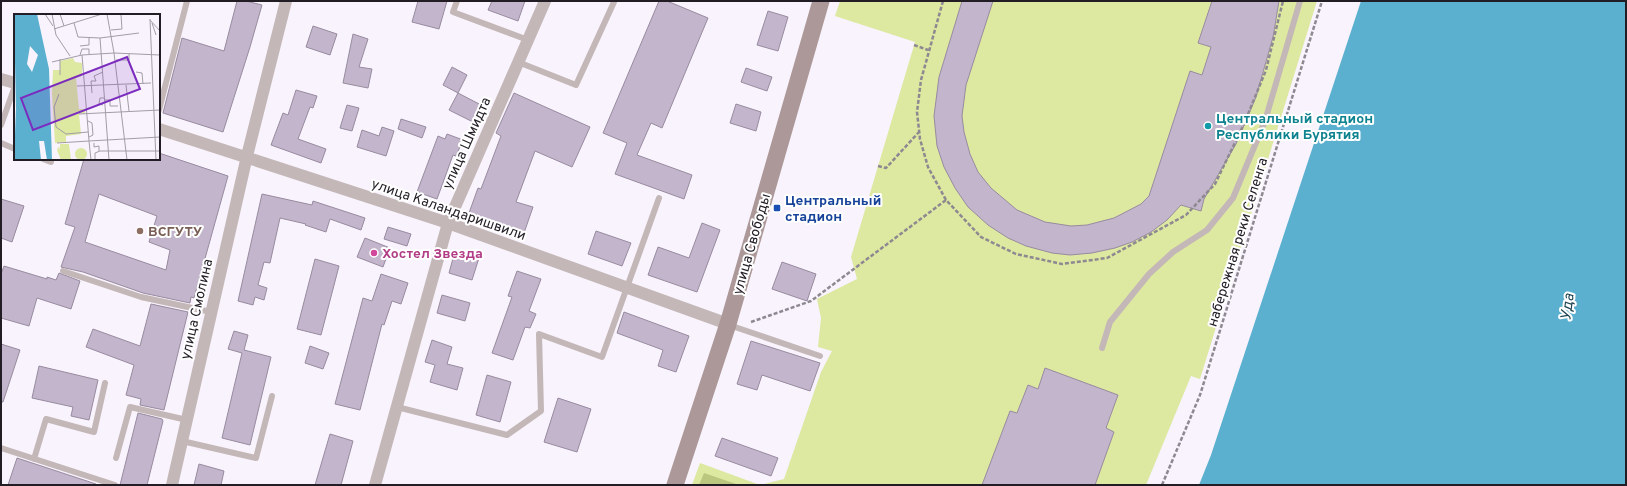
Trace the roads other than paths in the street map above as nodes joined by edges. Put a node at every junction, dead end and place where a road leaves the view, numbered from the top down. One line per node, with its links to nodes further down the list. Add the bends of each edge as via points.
1 (187, 1): 13 (lane)
2 (286, 1): 18 (street, улица Смолина)
3 (457, 1): 8 (lane, via 453,12)
4 (545, 1): 8 (street, улица Шмидта)
5 (612, 1): 9 (lane, via 614,2 576,85)
6 (821, 1): 26 (main road, улица Свободы)
7 (1300, 1): 27 (lane, via 1265,121 1233,198 1207,230 1173,252 1149,274 1110,322)
8 (528, 40): 9 (street, улица Шмидта)
9 (518, 62): 22 (street, улица Шмидта)
10 (1, 79): 11 (street)
11 (14, 85)
12 (14, 88): 14 (lane)
13 (160, 106)
14 (1, 125)
15 (160, 129): 18 (street, улица Каландаришвили)
16 (1, 143): 17 (lane)
17 (14, 149)
18 (247, 156): 22 (street, улица Каландаришвили); 25 (street, улица Смолина)
19 (46, 160): 20 (lane)
20 (51, 162)
21 (659, 198): 24 (lane)
22 (448, 223): 24 (street, улица Каландаришвили); 31 (street, улица Шмидта)
23 (63, 271): 25 (lane, via 141,297)
24 (627, 288): 26 (street, улица Каландаришвили); 31 (lane, via 602,357 539,334 541,411 508,435)
25 (211, 312): 32 (street, улица Смолина)
26 (732, 326): 28 (lane); 40 (main road, улица Свободы)
27 (1102, 348)
28 (820, 356)
29 (105, 383): 36 (lane, via 94,432 46,419)
30 (272, 396): 33 (lane, via 256,458)
31 (397, 407): 39 (street, улица Шмидта)
32 (186, 420): 33 (street, улица Смолина); 35 (lane, via 130,407)
33 (182, 441): 38 (street, улица Смолина)
34 (1, 448): 36 (lane)
35 (116, 458)
36 (34, 459): 37 (lane)
37 (115, 485)
38 (172, 485)
39 (375, 485)
40 (675, 485)

